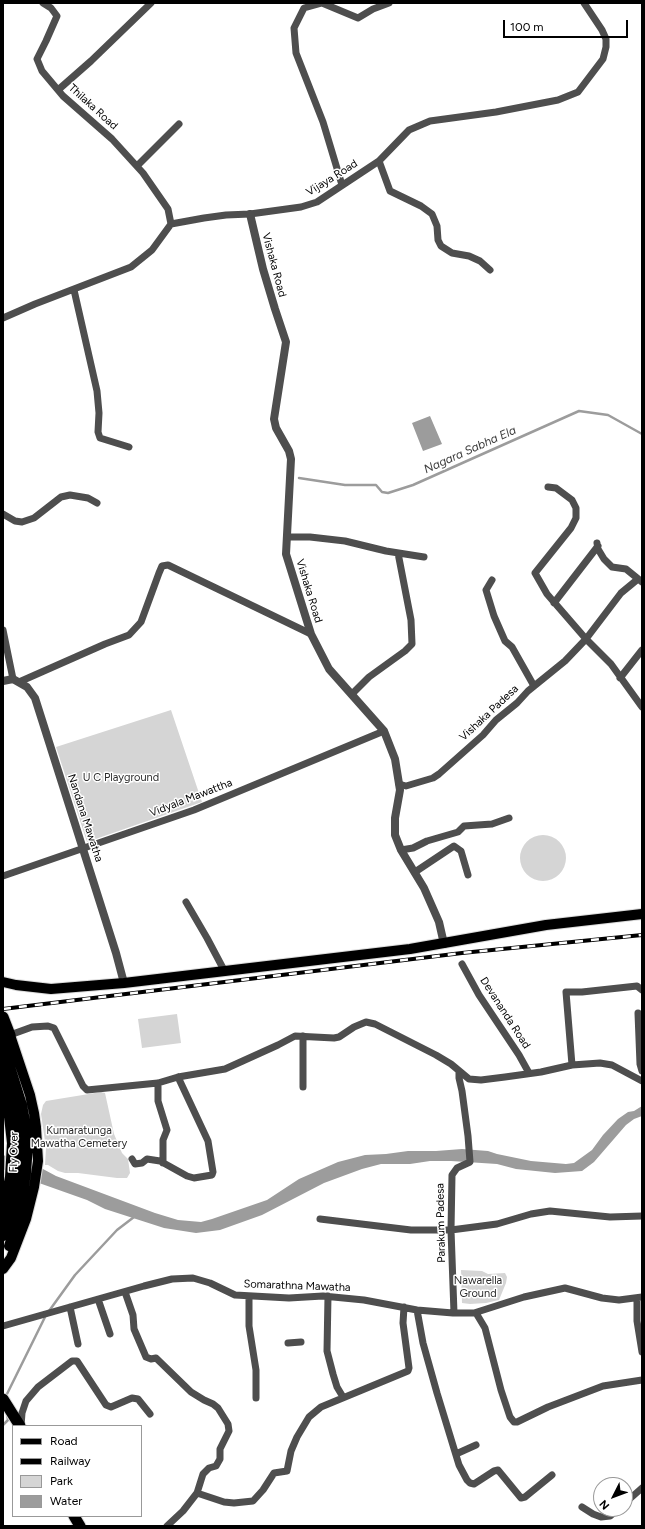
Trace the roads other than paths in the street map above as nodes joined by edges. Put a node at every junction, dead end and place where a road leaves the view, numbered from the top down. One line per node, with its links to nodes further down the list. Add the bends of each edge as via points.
1 (43, 3): 6 (street, via 56,16 37,59 42,71)
2 (151, 3): 6 (street, Thilaka Road)
3 (322, 3): 4 (street, via 358,18); 10 (street, via 304,8 294,28 296,53 323,122)
4 (390, 3)
5 (584, 3): 8 (street, Vijaya Road, via 602,30 606,47 602,59 578,92 558,100 430,121 409,130)
6 (58, 90): 9 (street, Thilaka Road, via 112,139)
7 (179, 124): 9 (street)
8 (379, 161): 10 (street, Vijaya Road); 13 (street, via 390,191 432,214 441,246 452,253 480,261)
9 (137, 166): 12 (street, Thilaka Road, via 168,209)
10 (342, 185): 11 (street, Vijaya Road, via 317,202 301,208)
11 (250, 214): 12 (street, Vijaya Road, via 226,215); 20 (street, Vishaka Road, via 263,268 286,342 274,419 291,460)
12 (171, 224): 14 (street, via 152,250 132,267)
13 (490, 270)
14 (74, 290): 15 (street); 16 (street, via 97,391 100,438)
15 (3, 318)
16 (129, 447)
17 (548, 487): 25 (street, via 556,488 572,500 576,508 576,518 571,528 535,573)
18 (97, 503): 19 (street, via 88,498 70,495 61,497 34,518 22,522)
19 (3, 514)
20 (287, 537): 21 (street, via 345,541); 27 (street, Vishaka Road, via 286,554)
21 (398, 553): 22 (street); 34 (street, via 411,620 412,644 369,677)
22 (424, 557)
23 (492, 580): 33 (street, via 486,590 494,616 505,642 512,647)
24 (640, 581): 25 (street, Vishaka Padesa, via 626,569 612,566 604,559 597,544); 28 (street, Vishaka Padesa, via 621,593)
25 (554, 603): 28 (street)
26 (3, 630): 32 (street)
27 (311, 634): 32 (street, via 168,565 162,566 140,622 129,635); 34 (street, Vishaka Road, via 329,669)
28 (586, 639): 30 (street, via 611,664); 33 (street, Vishaka Padesa, via 565,661)
29 (642, 650): 30 (street)
30 (620, 678): 35 (street)
31 (3, 681): 32 (street)
32 (16, 681): 39 (street, Nandana Mawatha, via 27,687 35,698)
33 (534, 686): 37 (street, Vishaka Padesa, via 433,778 406,786)
34 (352, 694): 36 (street, Vishaka Road)
35 (642, 707)
36 (384, 731): 37 (street, Vishaka Road, via 395,759); 39 (street, Vidyala Mawattha, via 194,810)
37 (399, 784): 40 (street, Vishaka Road, via 395,835)
38 (509, 818): 40 (street, via 492,824 468,824 458,832)
39 (83, 848): 43 (street, Vidyala Mawattha); 50 (street, Nandana Mawatha)
40 (401, 850): 41 (street, Vishaka Road)
41 (415, 872): 42 (street, via 454,846 461,851); 46 (street, Vishaka Road, via 439,922)
42 (468, 875)
43 (3, 876)
44 (186, 902): 48 (street)
45 (642, 914): 46 (main road, via 546,925)
46 (444, 944): 48 (main road)
47 (462, 964): 60 (street, Devananda Road)
48 (225, 972): 50 (main road)
49 (3, 982): 50 (main road, via 51,989)
50 (124, 983)
51 (642, 990): 56 (street, via 637,986 566,992)
52 (638, 1013): 59 (street)
53 (3, 1017): 55 (highway)
54 (303, 1036): 58 (street, via 334,1038 366,1022 371,1023 436,1055); 61 (street, via 294,1036 225,1069); 64 (street)
55 (5, 1039): 63 (street, via 32,1027 54,1028 87,1090); 68 (main road, Fly Over, via 27,1131 26,1173); 74 (main road, via 30,1095 36,1127 38,1161 34,1188 22,1232 11,1258)
56 (572, 1065): 60 (street); 62 (street, via 612,1065)
57 (3, 1068): 68 (main road, Fly Over, via 15,1106 20,1145 19,1171)
58 (459, 1071): 60 (street, via 469,1079 481,1080); 71 (street, Parakum Padesa, via 470,1162 457,1168 452,1174)
59 (642, 1071)
60 (529, 1074)
61 (178, 1077): 63 (street); 67 (street, via 208,1141 213,1172 208,1177 194,1178)
62 (642, 1081)
63 (158, 1083): 67 (street, via 158,1101 167,1130 163,1140)
64 (303, 1086)
65 (4, 1096): 68 (main road, via 11,1130)
66 (132, 1159): 67 (street, via 135,1164 147,1159)
67 (163, 1163)
68 (11, 1214): 72 (main road); 73 (main road)
69 (642, 1216): 71 (street, via 610,1217 550,1211 497,1224)
70 (320, 1219): 71 (street, via 411,1230)
71 (451, 1230): 83 (street, Parakum Padesa)
72 (3, 1236)
73 (3, 1261)
74 (3, 1269)
75 (125, 1292): 77 (street, Somarathna Mawatha, via 172,1279 193,1278 235,1295); 79 (street, Somarathna Mawatha); 101 (street, via 133,1315 134,1329 146,1357 156,1358 198,1397 218,1408 228,1424 228,1431 220,1449 220,1460 216,1466 203,1474)
76 (328, 1296): 77 (street, Somarathna Mawatha); 81 (street, Somarathna Mawatha); 92 (street, via 327,1351 332,1374)
77 (250, 1297): 93 (street, via 249,1326 256,1370)
78 (640, 1298): 84 (street, Somarathna Mawatha, via 602,1298 565,1288 524,1297); 90 (street, via 637,1321)
79 (98, 1299): 80 (street, Somarathna Mawatha); 86 (street)
80 (70, 1307): 85 (street, Somarathna Mawatha); 89 (street)
81 (404, 1307): 82 (street, Somarathna Mawatha); 92 (street, via 408,1371)
82 (417, 1310): 83 (street, Somarathna Mawatha); 98 (street, via 423,1343)
83 (454, 1313): 84 (street, Somarathna Mawatha)
84 (476, 1313): 91 (street, via 485,1328 501,1390 514,1422 548,1406 603,1386)
85 (3, 1326)
86 (110, 1334)
87 (301, 1342): 88 (street)
88 (288, 1343)
89 (78, 1344)
90 (642, 1352)
91 (642, 1380)
92 (343, 1397): 101 (street, via 320,1407 309,1417 291,1451 287,1472 274,1473 252,1501 224,1502)
93 (256, 1398)
94 (3, 1399): 96 (highway)
95 (150, 1414): 96 (street, via 138,1399 132,1398 111,1407 106,1405 77,1361 72,1361 26,1401)
96 (20, 1425)
97 (476, 1445): 98 (street)
98 (456, 1454): 99 (street, via 470,1483 474,1484 498,1470 521,1498)
99 (552, 1475)
100 (642, 1488): 102 (street)
101 (197, 1493): 107 (street)
102 (633, 1495)
103 (582, 1507): 104 (street)
104 (593, 1514)
105 (75, 1517): 106 (highway)
106 (80, 1526)
107 (167, 1526)

